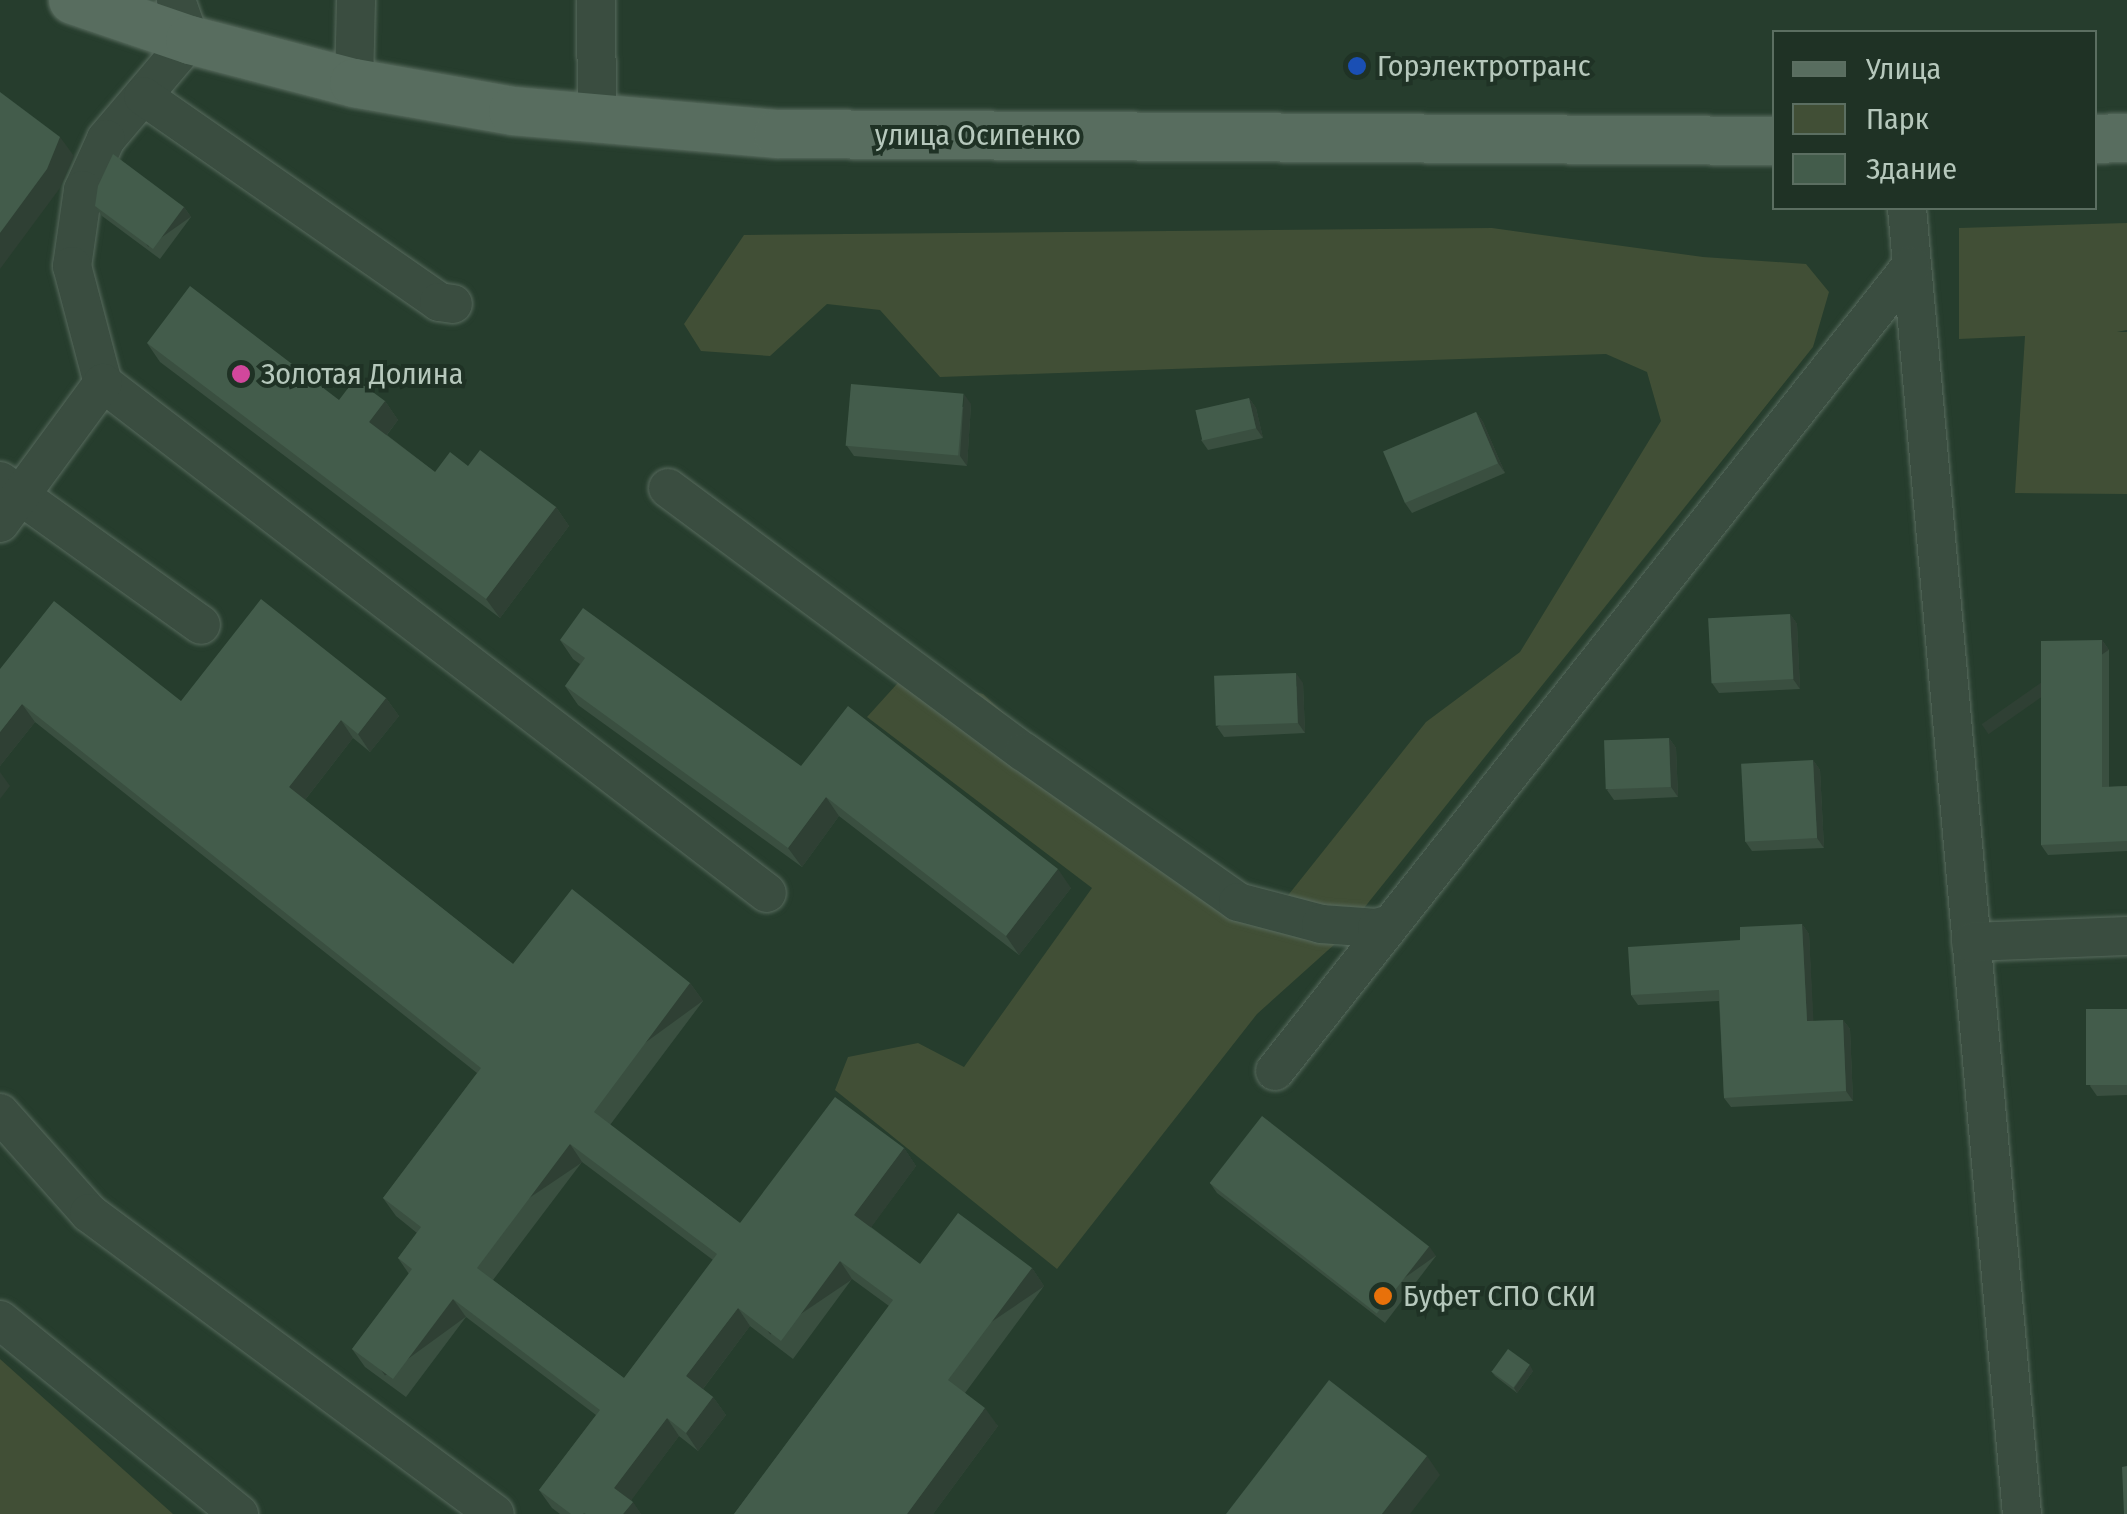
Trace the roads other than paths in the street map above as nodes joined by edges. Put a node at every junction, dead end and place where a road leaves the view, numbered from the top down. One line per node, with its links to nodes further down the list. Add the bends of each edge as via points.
1 (73, 0): 4 (main road, улица Осипенко)
2 (356, 0): 5 (street)
3 (596, 0): 7 (street)
4 (183, 20): 5 (main road, улица Осипенко); 6 (street)
5 (354, 83): 7 (main road, улица Осипенко)
6 (143, 96): 13 (street, via 439,302); 14 (street, via 106,139 82,190 72,266)
7 (596, 118): 10 (main road, улица Осипенко, via 778,134)
8 (2097, 138): 9 (main road)
9 (2127, 138)
10 (1772, 141)
11 (1907, 210): 12 (street)
12 (1911, 266): 19 (street); 21 (street)
13 (453, 304)
14 (103, 383): 16 (street); 18 (street)
15 (668, 488): 19 (street, via 1238,902 1321,924)
16 (7, 500): 17 (street)
17 (201, 625)
18 (768, 893)
19 (1390, 924): 22 (street)
20 (2127, 936): 21 (street)
21 (1971, 942): 27 (street)
22 (1275, 1071)
23 (0, 1113): 26 (street, via 90,1213)
24 (0, 1320): 25 (street)
25 (239, 1514)
26 (495, 1514)
27 (2022, 1514)

